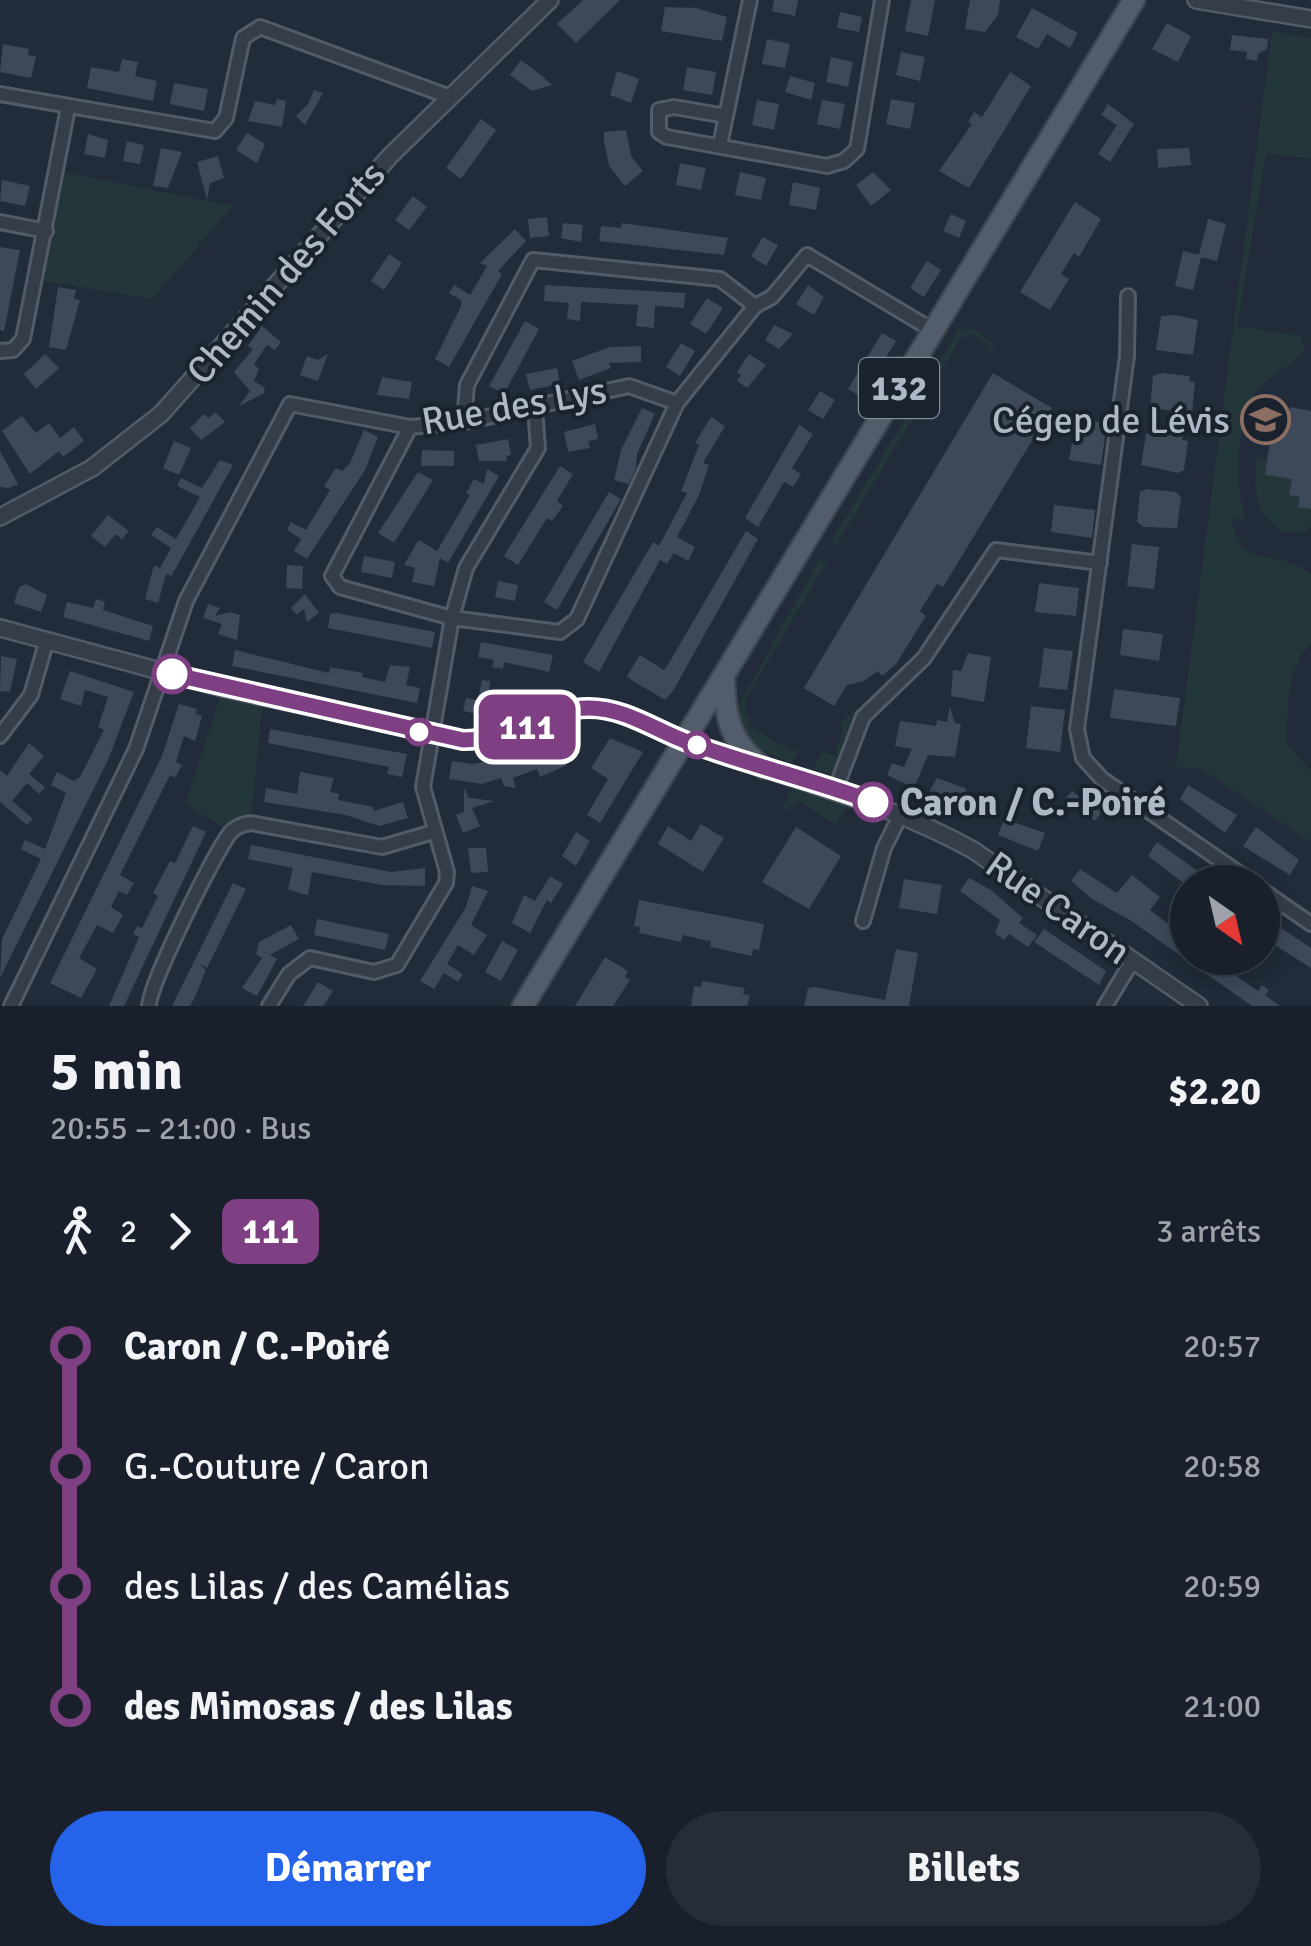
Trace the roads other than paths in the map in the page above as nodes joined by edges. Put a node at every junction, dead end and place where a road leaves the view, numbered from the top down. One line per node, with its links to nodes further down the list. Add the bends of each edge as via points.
1 (550, 0): 8 (street, Chemin des Forts)
2 (750, 0): 10 (street)
3 (882, 0): 11 (street, via 858,150 827,166)
4 (1134, 0): 16 (main road, 132)
5 (1196, 0): 6 (street)
6 (1311, 20)
7 (0, 94): 9 (street)
8 (450, 97): 9 (street, via 260,27 243,38 226,118 215,131); 22 (street, Chemin des Forts, via 337,213 161,414 92,468)
9 (68, 108): 13 (street)
10 (726, 116): 11 (street); 11 (street, via 674,107 656,116 667,136)
11 (720, 145)
12 (0, 222): 13 (street)
13 (46, 231): 17 (street, via 24,339)
14 (1128, 296): 23 (street, via 1128,356)
15 (755, 306): 16 (street, via 772,297 807,255); 18 (street); 20 (street, via 720,279 533,260 467,385)
16 (934, 331): 28 (main road, 132)
17 (0, 352)
18 (677, 403): 19 (street, Rue des Lys, via 629,386); 24 (street, via 571,628 551,634)
19 (535, 408): 20 (street, Rue des Lys); 24 (street, via 538,448 466,568)
20 (464, 422): 21 (street, Rue des Lys)
21 (410, 427): 24 (street, via 332,576 340,587); 27 (street, Rue des Lys, via 290,404 186,600)
22 (0, 516)
23 (1100, 563): 33 (street, via 996,550 924,658 862,717); 36 (street, via 1077,729 1083,758 1102,779)
24 (452, 618): 29 (street)
25 (0, 628): 26 (street, Rue Caron)
26 (46, 643): 27 (street, Rue Caron); 30 (street, via 31,694)
27 (162, 671): 29 (street, Rue Caron); 41 (street, via 136,749)
28 (724, 677): 31 (main road, 132); 32 (main road, via 730,732)
29 (431, 734): 31 (street, Rue Caron, via 463,740 503,736 590,708 638,718); 35 (street, via 423,787)
30 (0, 736)
31 (686, 741): 32 (street, Rue Caron); 44 (main road, 132)
32 (764, 768): 33 (street, Rue Caron)
33 (836, 788): 34 (street, Rue Caron)
34 (901, 814): 38 (street); 40 (street, Rue Caron, via 973,850)
35 (433, 832): 42 (street, via 382,846 240,825 202,888); 43 (street, via 446,883 397,965 374,972 310,958 289,974)
36 (1227, 865)
37 (1280, 902): 39 (street)
38 (863, 921)
39 (1311, 924)
40 (1133, 960): 45 (street); 46 (street, Rue Caron)
41 (10, 1006)
42 (149, 1006)
43 (269, 1006)
44 (523, 1006)
45 (1105, 1006)
46 (1199, 1006)

